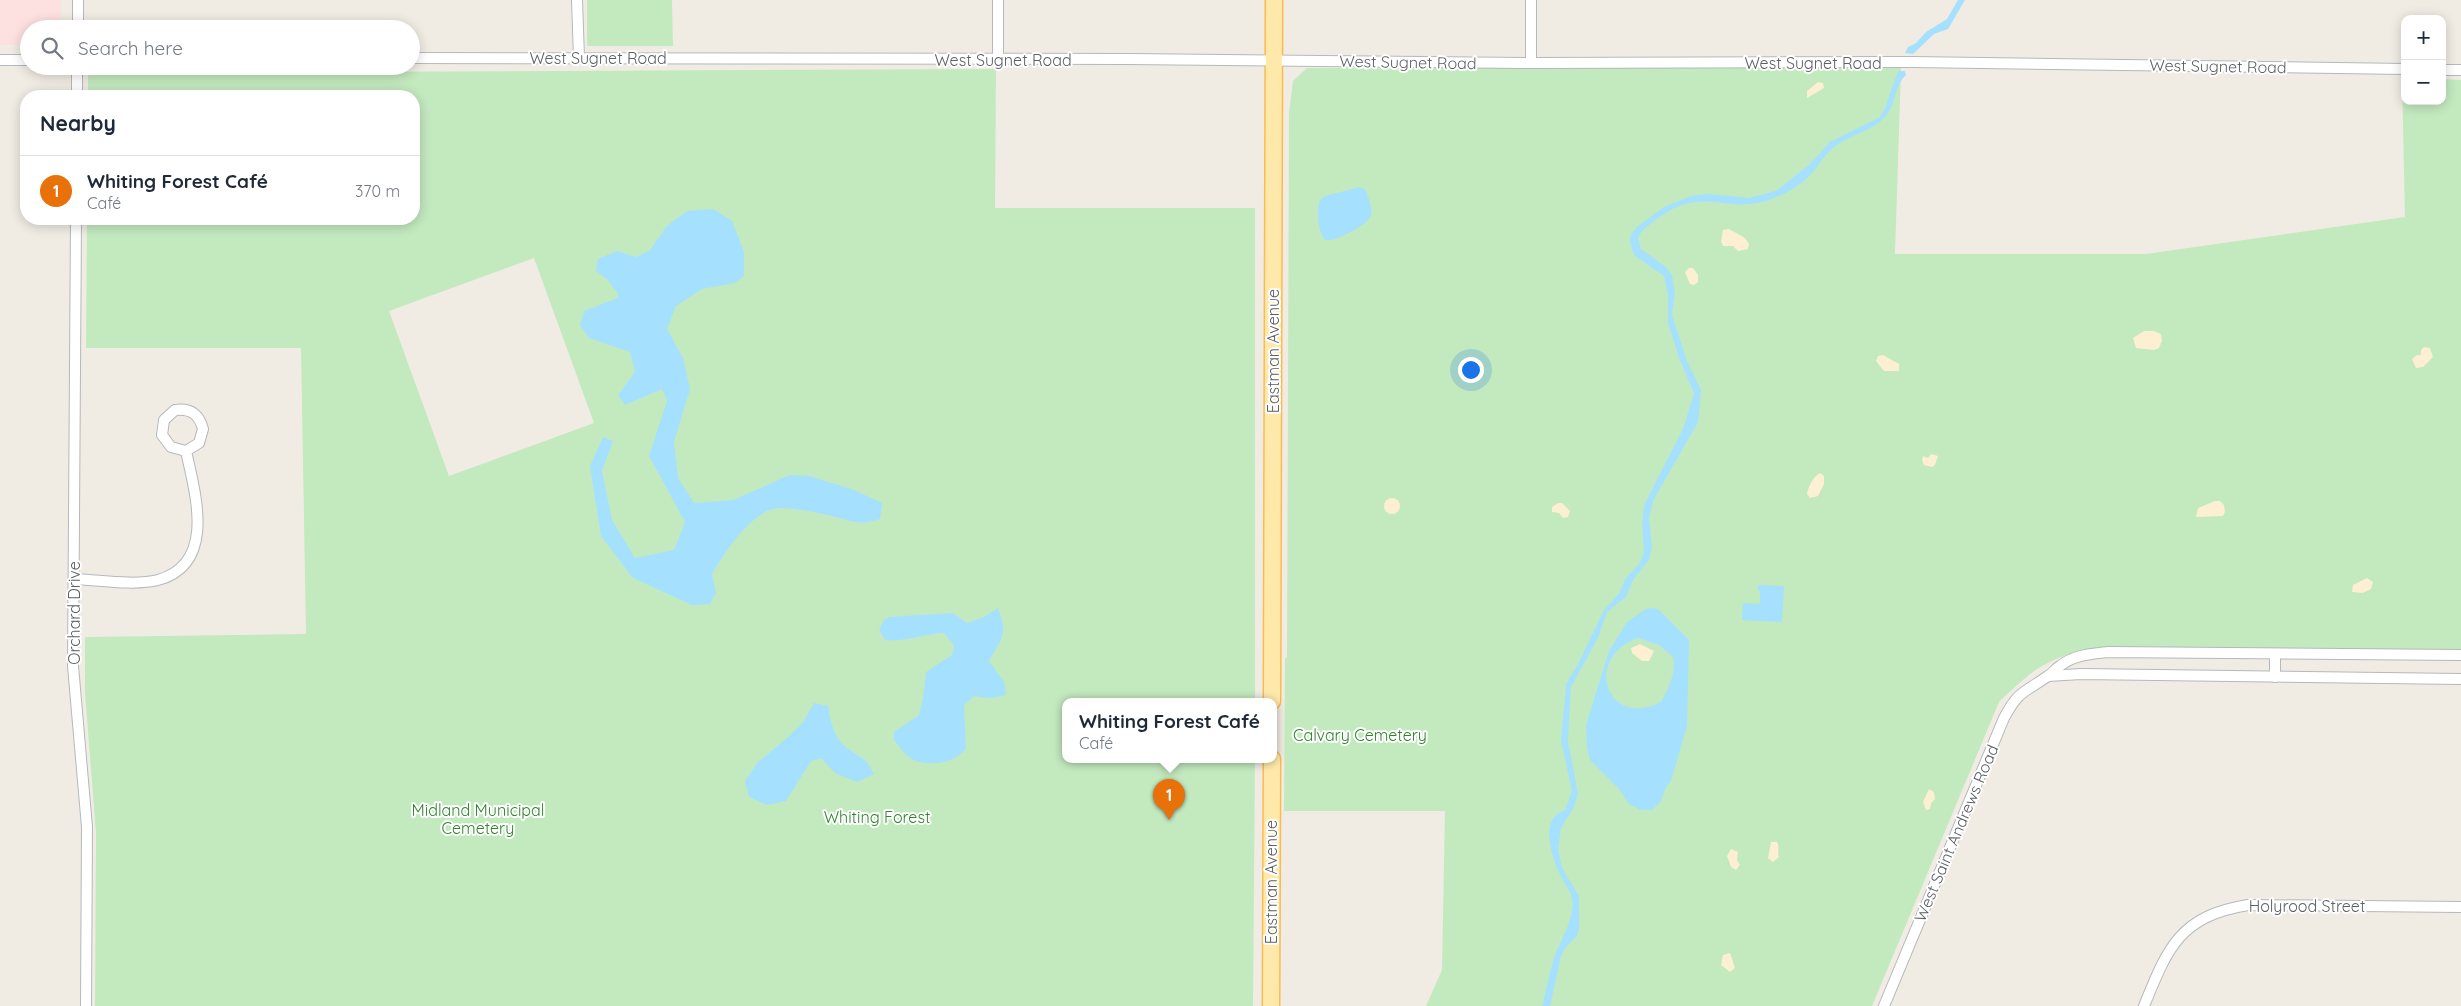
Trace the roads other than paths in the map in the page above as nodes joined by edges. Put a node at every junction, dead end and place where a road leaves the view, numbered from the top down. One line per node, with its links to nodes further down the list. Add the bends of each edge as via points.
1 (78, 0): 6 (street)
2 (578, 0): 8 (street)
3 (998, 0): 11 (street)
4 (1274, 0): 12 (main road, Eastman Avenue)
5 (1531, 0): 13 (street)
6 (78, 20)
7 (420, 58): 8 (street, West Sugnet Road)
8 (579, 58): 11 (street, West Sugnet Road)
9 (0, 60): 10 (street)
10 (20, 60)
11 (998, 60): 12 (street, West Sugnet Road)
12 (1274, 60): 13 (street, West Sugnet Road); 27 (main road, Eastman Avenue)
13 (1531, 63): 14 (street, West Sugnet Road, via 1912,62)
14 (2401, 69)
15 (2446, 70): 16 (street)
16 (2461, 70)
17 (77, 75): 18 (street)
18 (77, 90)
19 (76, 225): 21 (street, Orchard Drive)
20 (186, 450): 20 (street, via 171,447 162,435 164,420 175,410 190,411 201,421 203,429 199,443); 21 (street, via 198,518 192,555 178,570 158,580)
21 (74, 579): 30 (street, Orchard Drive, via 74,684 87,843)
22 (2275, 654): 23 (street, West Saint Andrews Road); 24 (street, West Saint Andrews Road, via 2108,652 2079,656); 25 (street)
23 (2461, 655)
24 (2048, 676): 25 (street, West Saint Andrews Road); 32 (street, West Saint Andrews Road, via 2022,691 2004,718)
25 (2275, 677): 26 (street, West Saint Andrews Road)
26 (2461, 679)
27 (1272, 698)
28 (1272, 763): 31 (main road, Eastman Avenue)
29 (2461, 907): 33 (street, Holyrood Street, via 2248,905 2220,911 2181,934 2162,961)
30 (86, 1006)
31 (1271, 1006)
32 (1884, 1006)
33 (2144, 1006)

